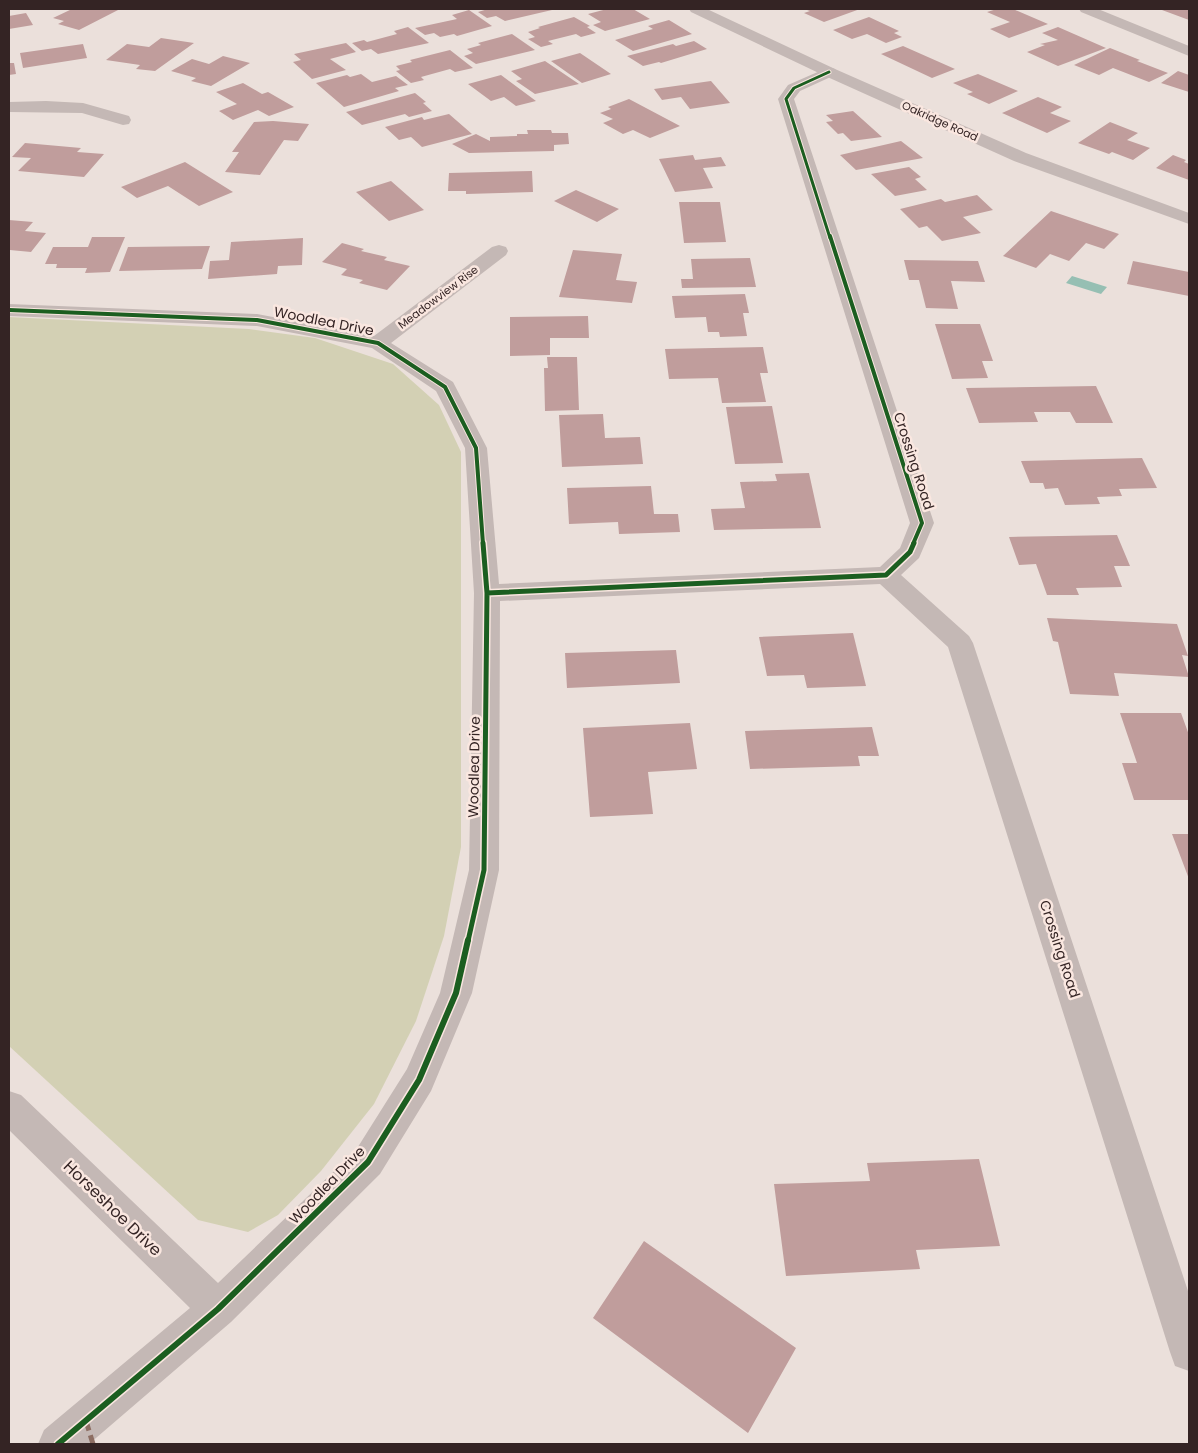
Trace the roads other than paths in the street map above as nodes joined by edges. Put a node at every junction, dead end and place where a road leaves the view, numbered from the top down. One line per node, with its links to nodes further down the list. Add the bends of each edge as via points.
1 (696, 9): 4 (street, Oakridge Road)
2 (1086, 9): 3 (street)
3 (1189, 51)
4 (829, 72): 7 (street, Oakridge Road, via 1020,157); 11 (street, Crossing Road, via 794,88 786,99 922,523 910,552)
5 (9, 107): 6 (street, via 83,108)
6 (123, 120)
7 (1189, 219)
8 (499, 251): 10 (street, Meadowview Rise)
9 (9, 310): 10 (street, Woodlea Drive, via 257,320)
10 (378, 343): 12 (street, Woodlea Drive, via 445,387 476,448)
11 (886, 575): 12 (street); 15 (street, Crossing Road, via 960,643)
12 (487, 593): 14 (street, Woodlea Drive, via 484,870 456,993 419,1080 368,1162)
13 (9, 1107): 14 (street, Horseshoe Drive)
14 (218, 1309): 16 (street, Woodlea Drive)
15 (1189, 1352)
16 (58, 1444)

